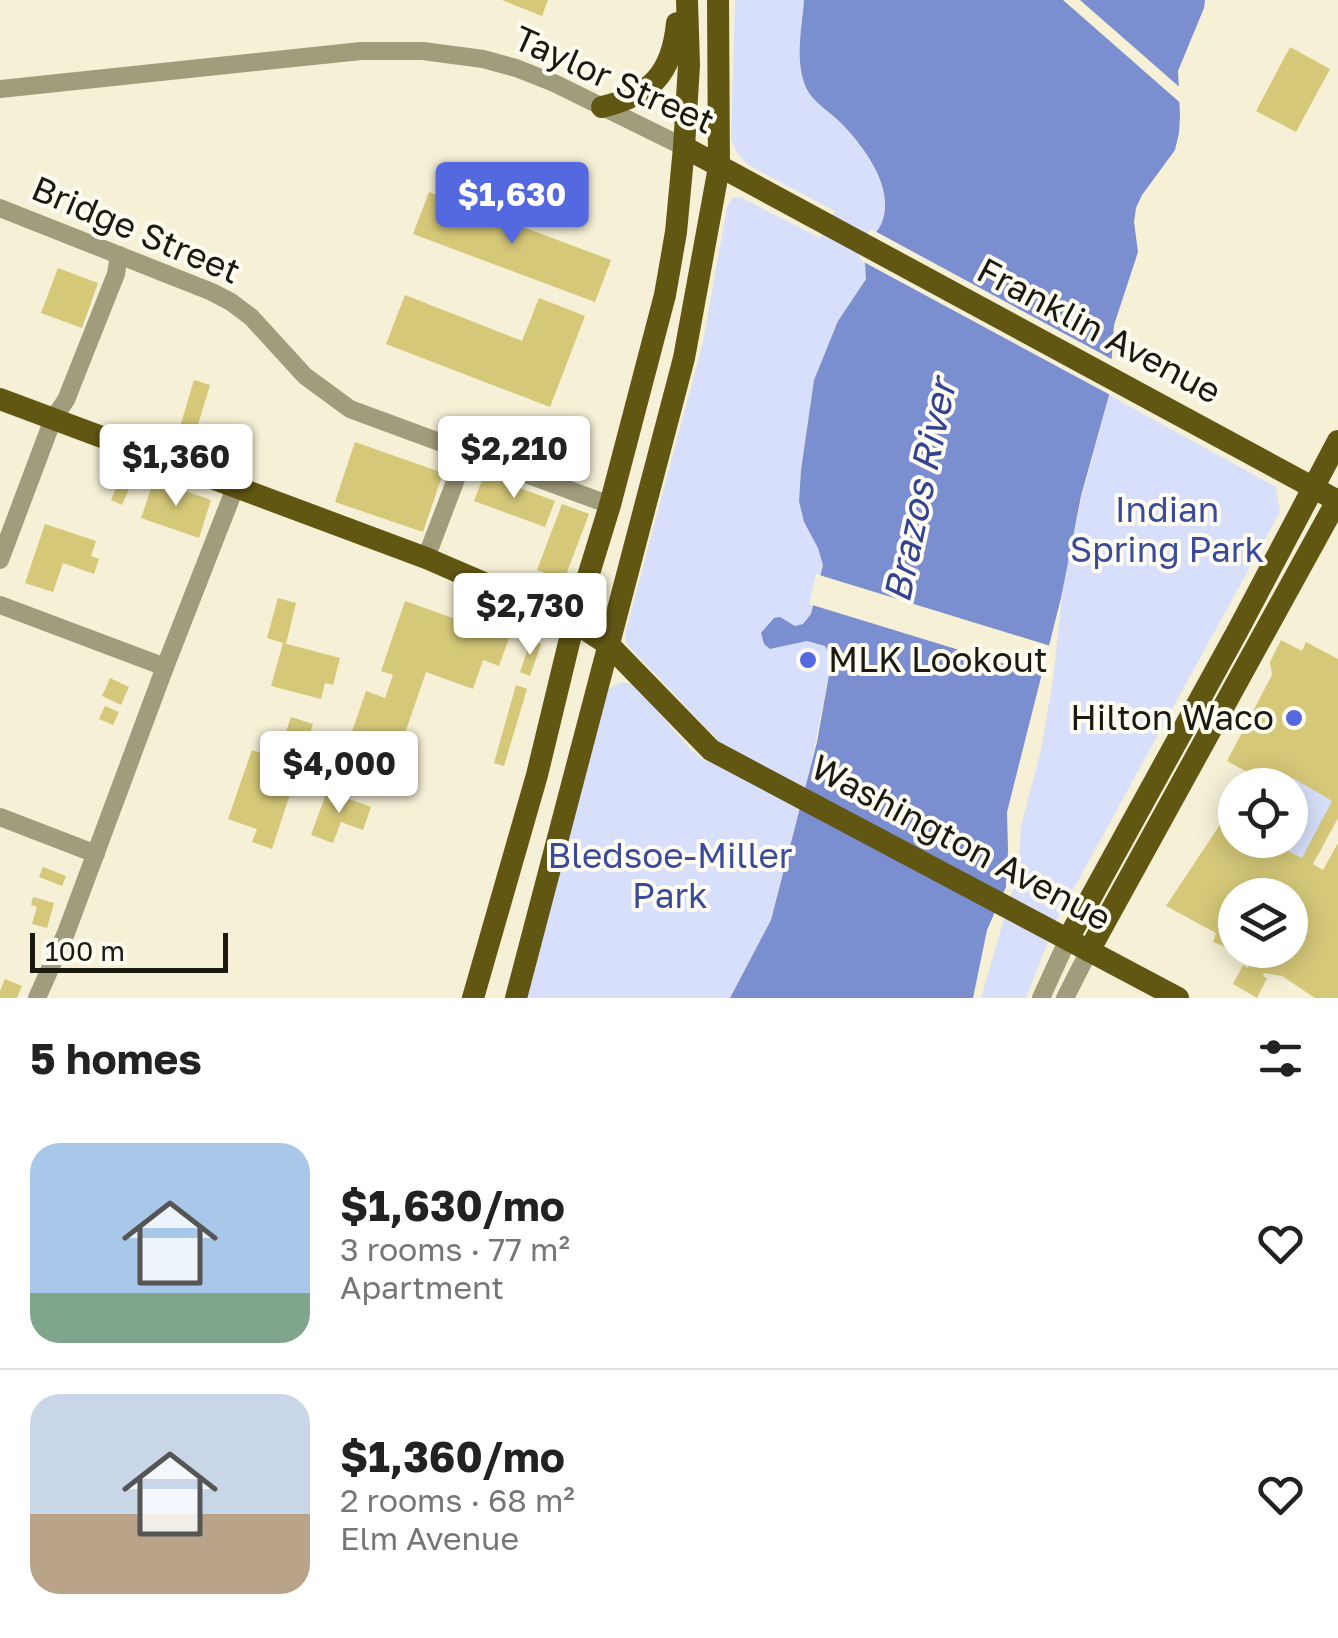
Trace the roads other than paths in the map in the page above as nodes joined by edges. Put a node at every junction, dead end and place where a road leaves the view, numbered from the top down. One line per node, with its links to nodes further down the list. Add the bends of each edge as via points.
1 (683, 0): 4 (main road, via 668,68 649,88); 5 (main road, via 689,65)
2 (718, 0): 6 (main road)
3 (0, 89): 4 (street, Taylor Street, via 423,50 516,68)
4 (602, 107): 5 (street, Taylor Street)
5 (684, 148): 6 (main road, Taylor Street); 17 (main road, via 665,295)
6 (719, 166): 8 (main road, Taylor Street); 22 (main road, via 684,358)
7 (0, 208): 9 (street, Bridge Street)
8 (828, 224): 15 (main road, Franklin Avenue)
9 (119, 256): 11 (street); 13 (street, Bridge Street, via 231,302 305,376 350,409)
10 (0, 399): 11 (main road, Washington Avenue)
11 (53, 419): 14 (main road, Washington Avenue); 19 (street)
12 (1338, 441): 15 (main road)
13 (466, 452): 17 (street, Bridge Street); 18 (street)
14 (236, 488): 18 (main road, Washington Avenue); 23 (street)
15 (1313, 488): 16 (main road, Franklin Avenue); 26 (main road)
16 (1338, 501): 26 (main road)
17 (610, 505): 21 (main road)
18 (426, 558): 21 (main road, Washington Avenue)
19 (0, 560)
20 (0, 605): 23 (street)
21 (574, 622): 22 (main road, Washington Avenue); 28 (main road)
22 (609, 645): 26 (main road, Washington Avenue, via 711,750); 29 (main road)
23 (165, 667): 25 (street)
24 (0, 817): 25 (street)
25 (96, 854): 27 (street)
26 (1079, 945): 30 (street); 31 (street); 32 (main road, Washington Avenue)
27 (37, 998)
28 (473, 998)
29 (516, 998)
30 (1041, 998)
31 (1065, 998)
32 (1178, 998)

